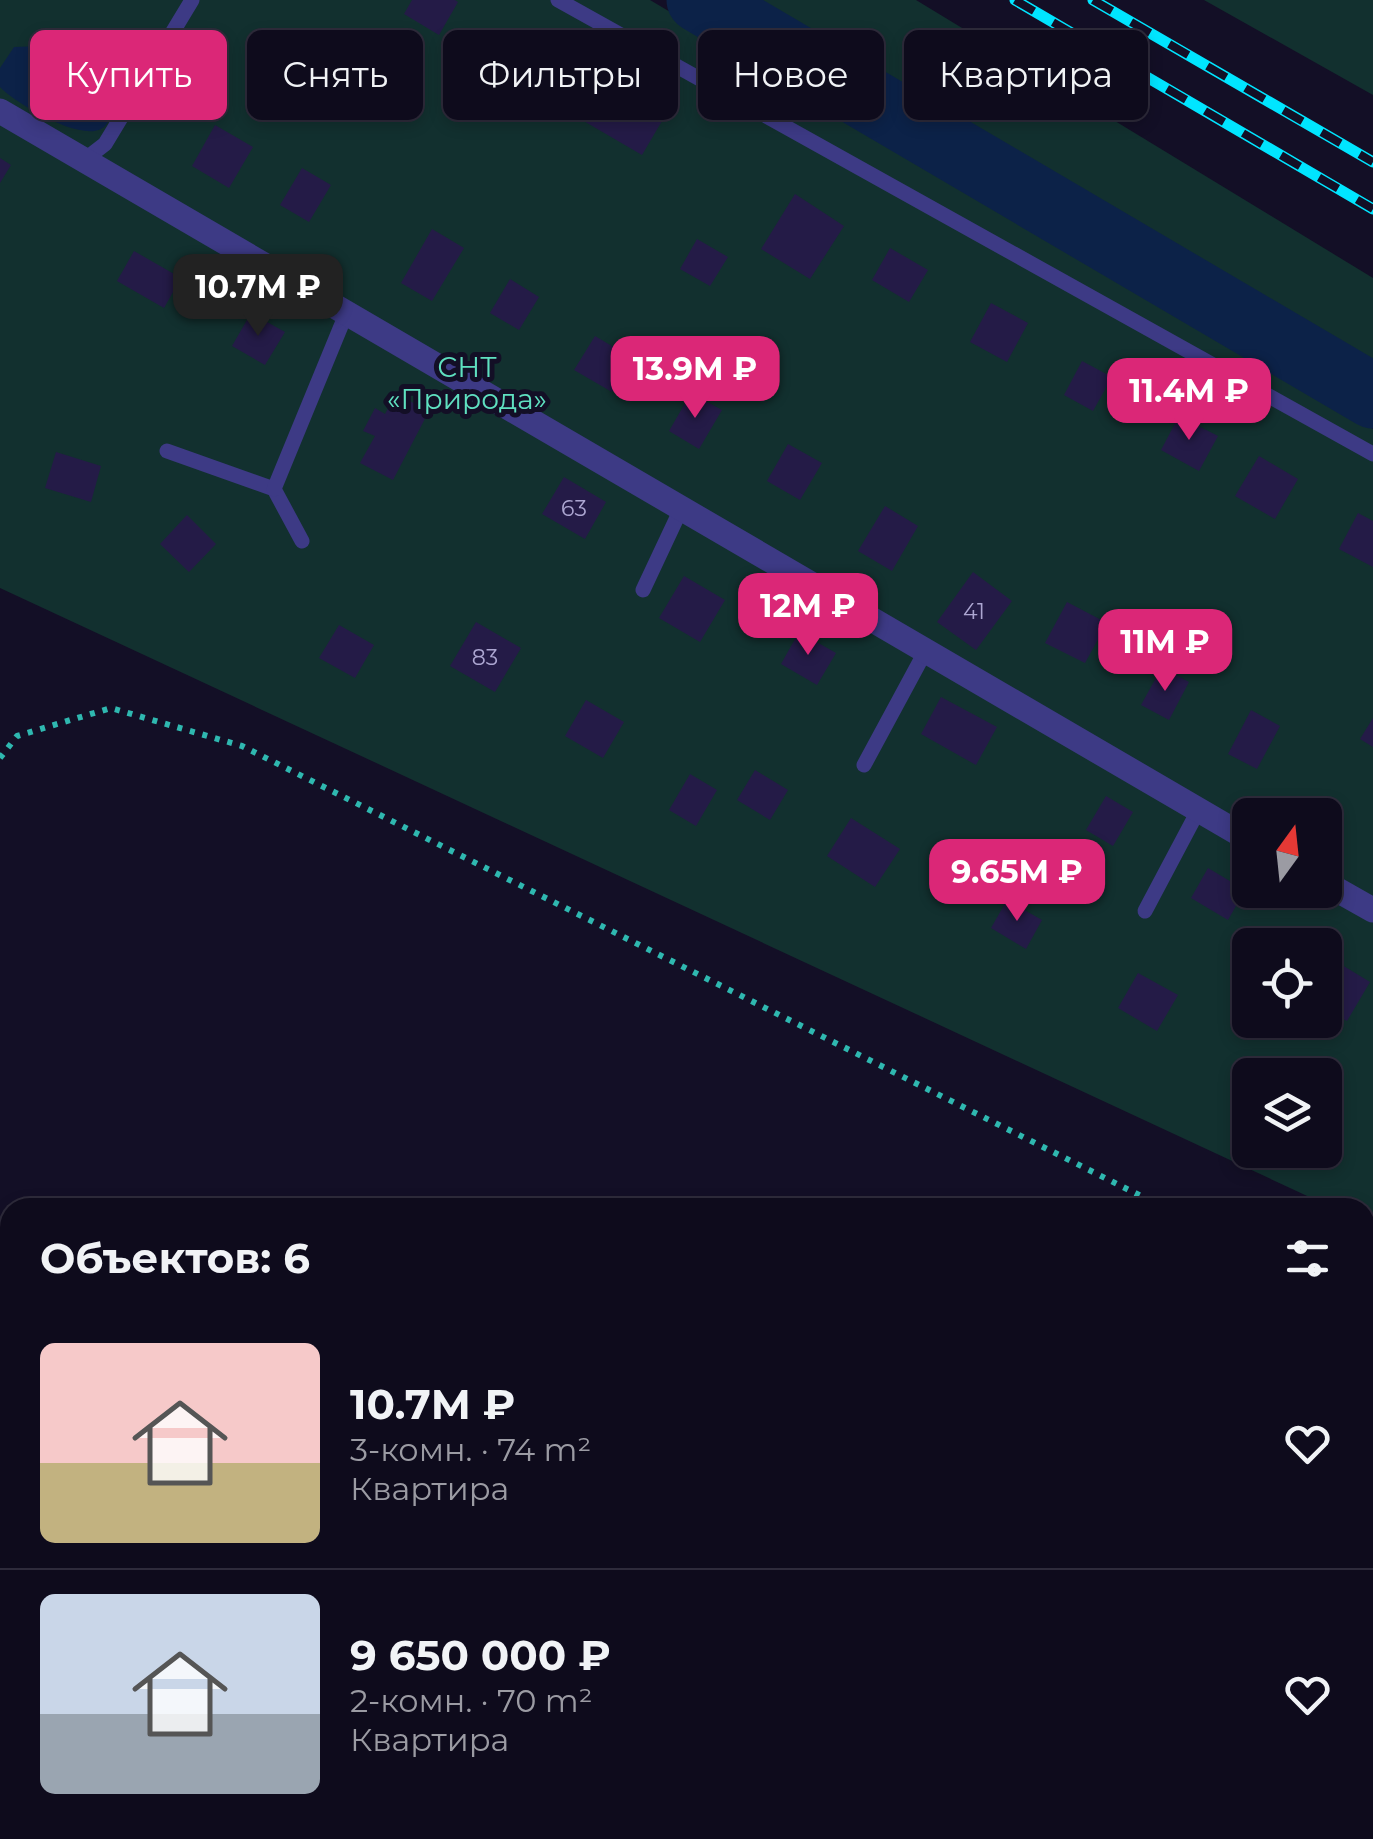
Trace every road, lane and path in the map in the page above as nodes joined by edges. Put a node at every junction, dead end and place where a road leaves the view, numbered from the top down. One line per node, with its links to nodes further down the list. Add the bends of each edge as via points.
1 (192, 0): 4 (lane, via 105,144)
2 (558, 0): 7 (lane)
3 (0, 111): 4 (street)
4 (83, 161): 5 (street)
5 (346, 314): 8 (lane); 9 (street)
6 (168, 450): 8 (lane)
7 (1373, 454)
8 (274, 489): 10 (lane)
9 (680, 509): 11 (lane); 12 (street)
10 (302, 541)
11 (643, 590)
12 (925, 652): 14 (lane); 15 (street)
13 (0, 758): 20 (path, via 17,736 110,708 242,746)
14 (864, 765)
15 (1198, 811): 16 (street); 19 (lane)
16 (1232, 830)
17 (1342, 892): 18 (street)
18 (1373, 910)
19 (1145, 911)
20 (1145, 1198)

